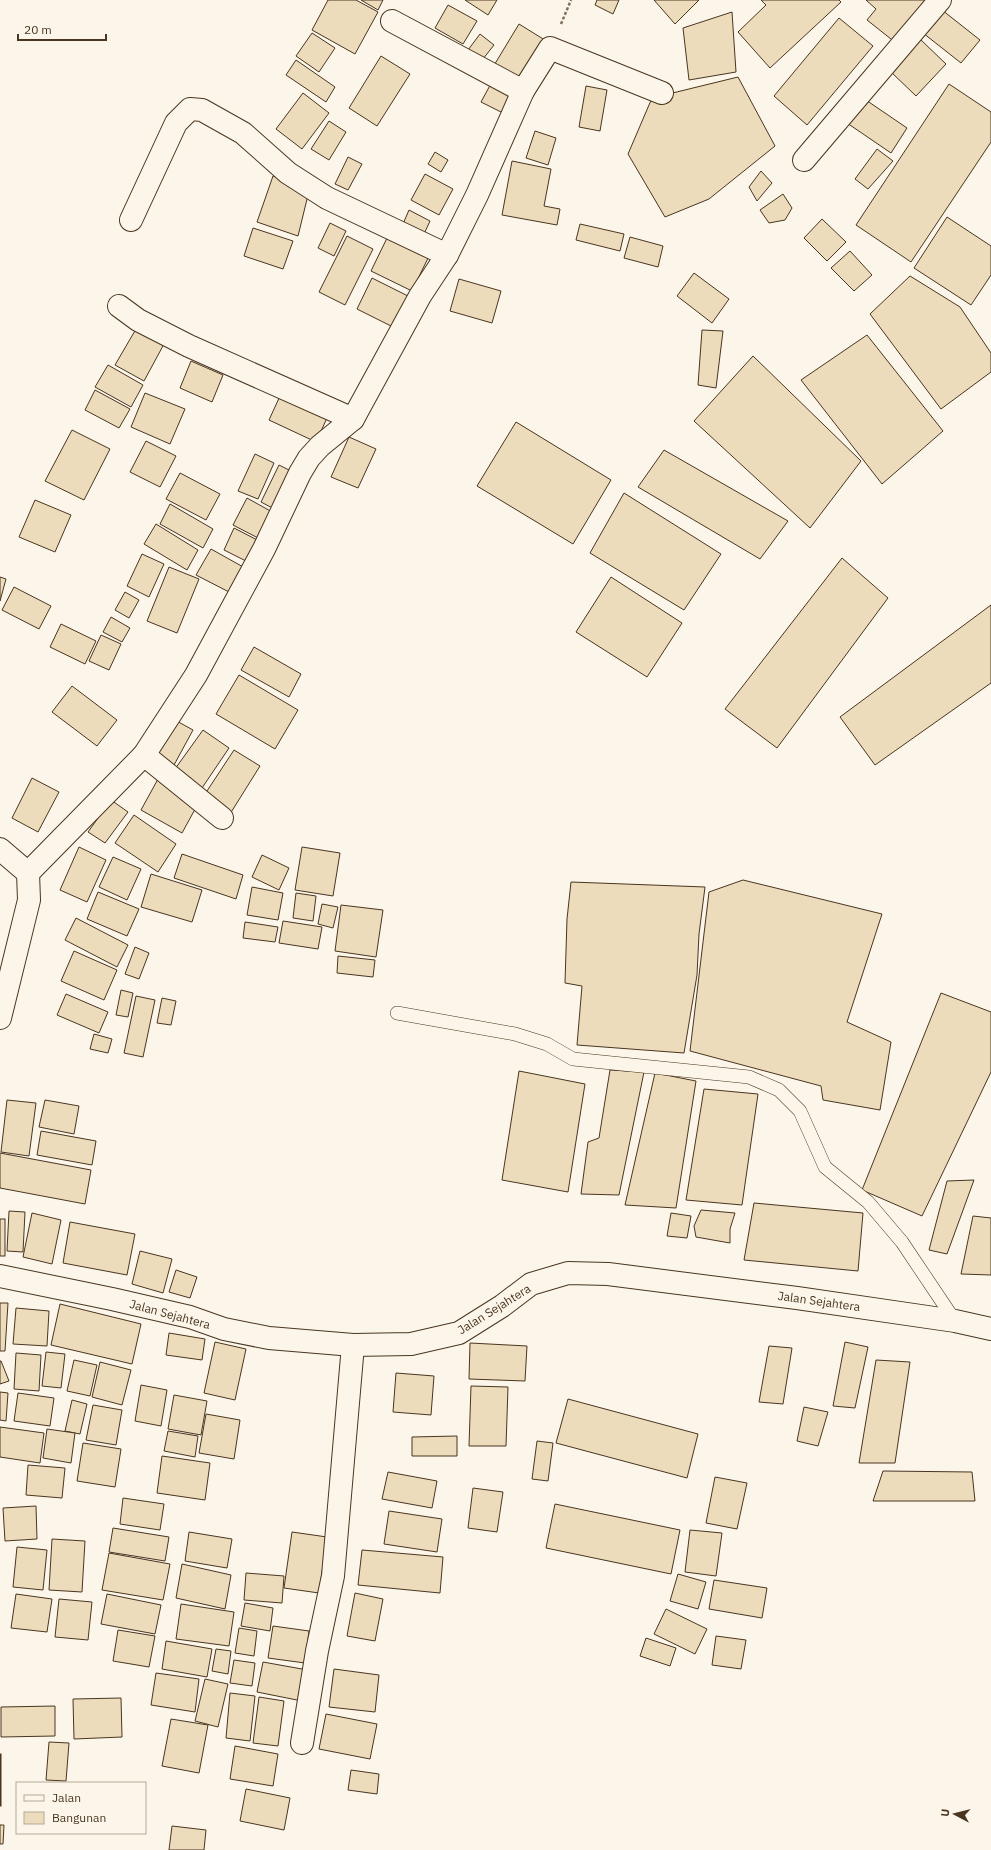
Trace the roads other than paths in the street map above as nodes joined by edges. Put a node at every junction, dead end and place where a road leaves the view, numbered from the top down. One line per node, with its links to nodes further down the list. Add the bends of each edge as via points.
1 (940, 0): 5 (street)
2 (392, 21): 3 (street)
3 (523, 91): 4 (street, via 550,48); 7 (street)
4 (662, 93)
5 (804, 160)
6 (131, 220): 7 (street, via 176,123 190,109 195,108 243,133 288,173 327,198)
7 (447, 255): 9 (street, via 420,296)
8 (119, 306): 9 (street, via 138,320 189,346)
9 (353, 419): 10 (street, via 309,458 264,549 196,675)
10 (144, 755): 11 (street); 13 (street)
11 (222, 818)
12 (0, 849): 13 (street)
13 (28, 873): 15 (street, via 29,900)
14 (397, 1013): 17 (lane, via 515,1034 547,1044 573,1059 749,1077 779,1090 800,1111 825,1167 868,1202 897,1236)
15 (0, 1018)
16 (0, 1276): 19 (street, Jalan Sejahtera, via 112,1299 190,1317 224,1329 269,1338)
17 (955, 1321): 18 (street, Jalan Sejahtera); 19 (street, Jalan Sejahtera, via 608,1274 568,1273 531,1284 459,1333 411,1344)
18 (991, 1329)
19 (353, 1345): 20 (street, via 333,1576 317,1651)
20 (302, 1743)

